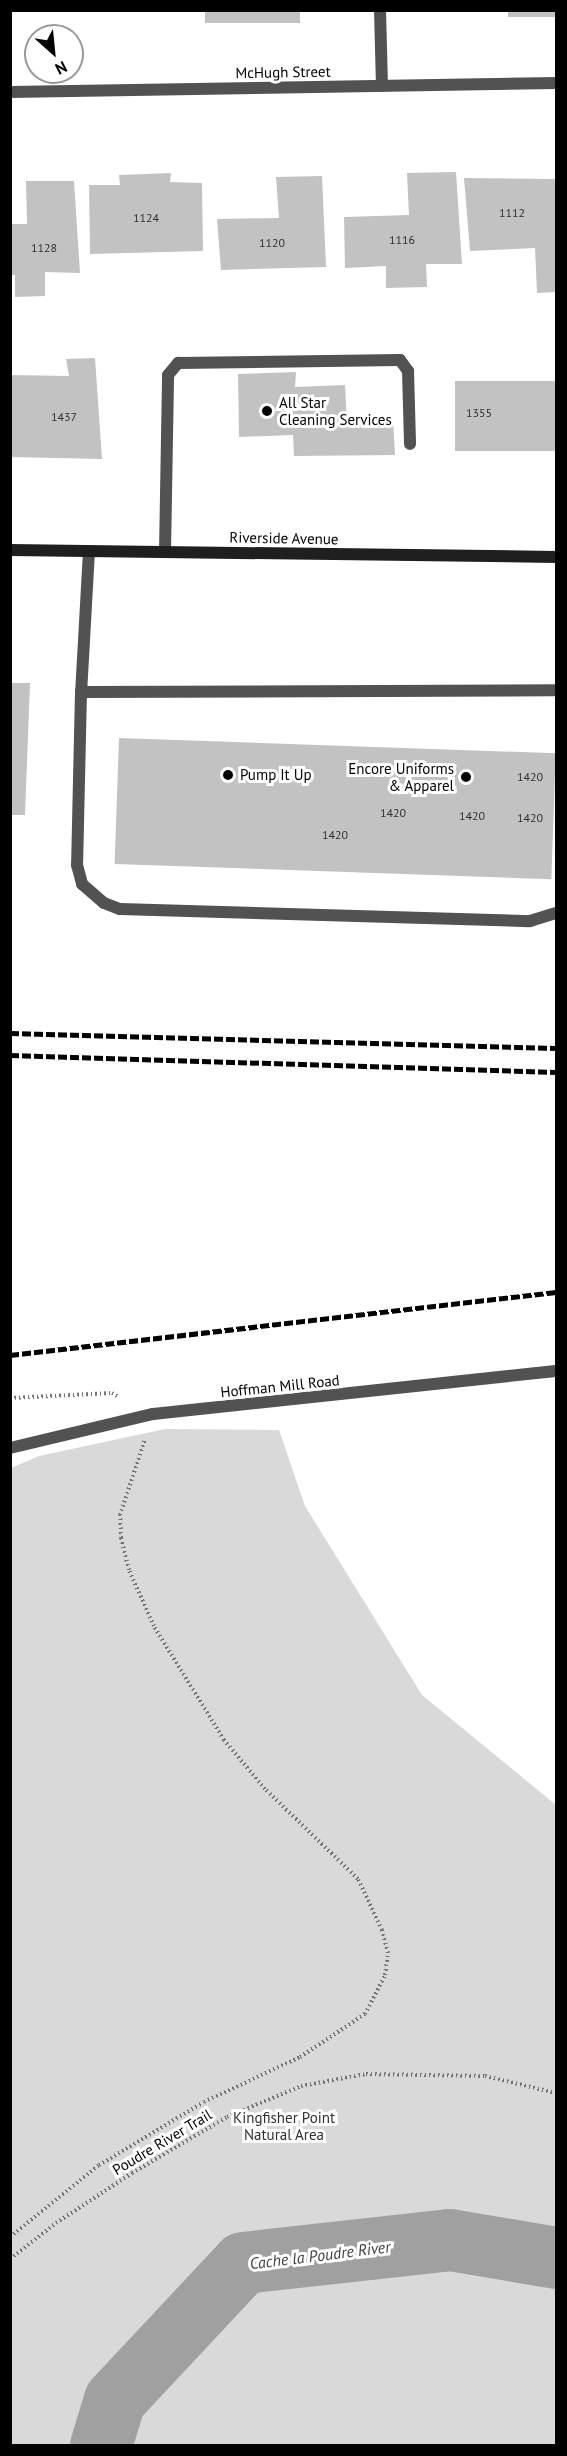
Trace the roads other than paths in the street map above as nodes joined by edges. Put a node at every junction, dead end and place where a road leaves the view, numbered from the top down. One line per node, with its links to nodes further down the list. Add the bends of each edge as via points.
1 (380, 10): 3 (street)
2 (556, 82): 3 (street, McHugh Street)
3 (382, 86): 4 (street, McHugh Street)
4 (10, 92)
5 (410, 444): 8 (street, via 408,371 400,360 178,363 168,375)
6 (10, 550): 7 (main road, Riverside Avenue)
7 (89, 551): 8 (main road, Riverside Avenue); 11 (street)
8 (165, 552): 9 (main road, Riverside Avenue)
9 (556, 557)
10 (556, 690): 11 (street)
11 (81, 692): 12 (street, via 77,866 82,884 104,903 120,909 530,921)
12 (556, 913)
13 (556, 1371): 14 (street, Hoffman Mill Road, via 153,1414)
14 (10, 1448)

